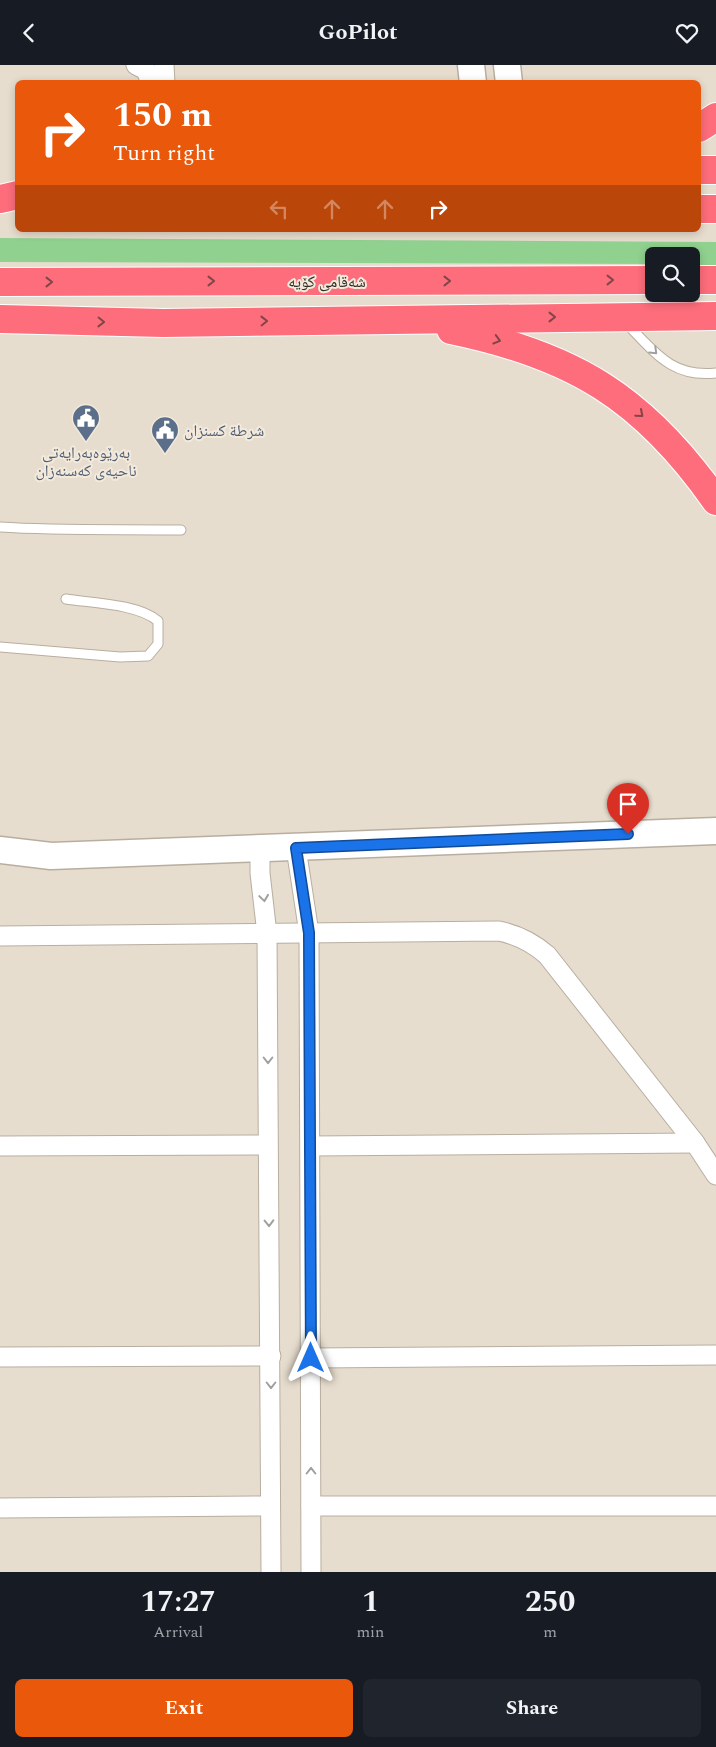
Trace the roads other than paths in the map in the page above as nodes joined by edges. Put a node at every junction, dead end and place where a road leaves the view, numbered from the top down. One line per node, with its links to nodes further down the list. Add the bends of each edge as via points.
1 (136, 65): 5 (street, via 146,69)
2 (164, 65): 6 (street)
3 (471, 65): 7 (street)
4 (507, 65): 8 (street)
5 (150, 80)
6 (166, 80)
7 (473, 80)
8 (509, 80)
9 (716, 117): 10 (highway)
10 (701, 127)
11 (701, 170): 12 (highway)
12 (716, 170)
13 (15, 196): 14 (highway)
14 (0, 199)
15 (0, 206): 16 (highway)
16 (15, 206)
17 (701, 209): 18 (highway)
18 (716, 209)
19 (716, 279): 21 (highway)
20 (645, 280): 22 (highway, شەقامی کۆیە, one-way to 20)
21 (700, 280)
22 (0, 282)
23 (716, 316): 24 (highway)
24 (619, 317): 25 (highway, one-way to 24); 27 (lane, one-way to 27, via 666,363 690,373)
25 (398, 318): 26 (highway, one-way to 25, via 163,323); 28 (highway, one-way to 28, via 493,338 530,350 600,384 660,432 686,460)
26 (0, 319)
27 (716, 373)
28 (716, 501)
29 (0, 527): 30 (lane)
30 (181, 530)
31 (66, 599): 32 (lane, via 130,608 152,616 158,621 158,644 148,656 120,657)
32 (0, 647)
33 (716, 831): 34 (street)
34 (296, 848): 36 (street); 39 (street)
35 (0, 850): 37 (street)
36 (260, 850): 37 (street); 40 (street, one-way to 40)
37 (51, 856): 38 (street)
38 (0, 866)
39 (309, 933): 40 (street); 42 (street, via 499,931 530,942 547,955); 45 (street)
40 (268, 934): 41 (street); 43 (street, one-way to 43)
41 (0, 936)
42 (695, 1143): 45 (street); 46 (street)
43 (268, 1145): 44 (street); 48 (street, one-way to 48)
44 (0, 1146)
45 (311, 1146): 50 (street)
46 (716, 1175)
47 (716, 1355): 50 (street)
48 (271, 1356): 49 (street); 51 (street, one-way to 51)
49 (0, 1357)
50 (311, 1358): 52 (street, one-way to 50)
51 (270, 1506): 54 (street); 55 (street)
52 (311, 1506): 53 (street); 56 (street)
53 (716, 1506)
54 (0, 1508)
55 (271, 1572)
56 (311, 1572)

